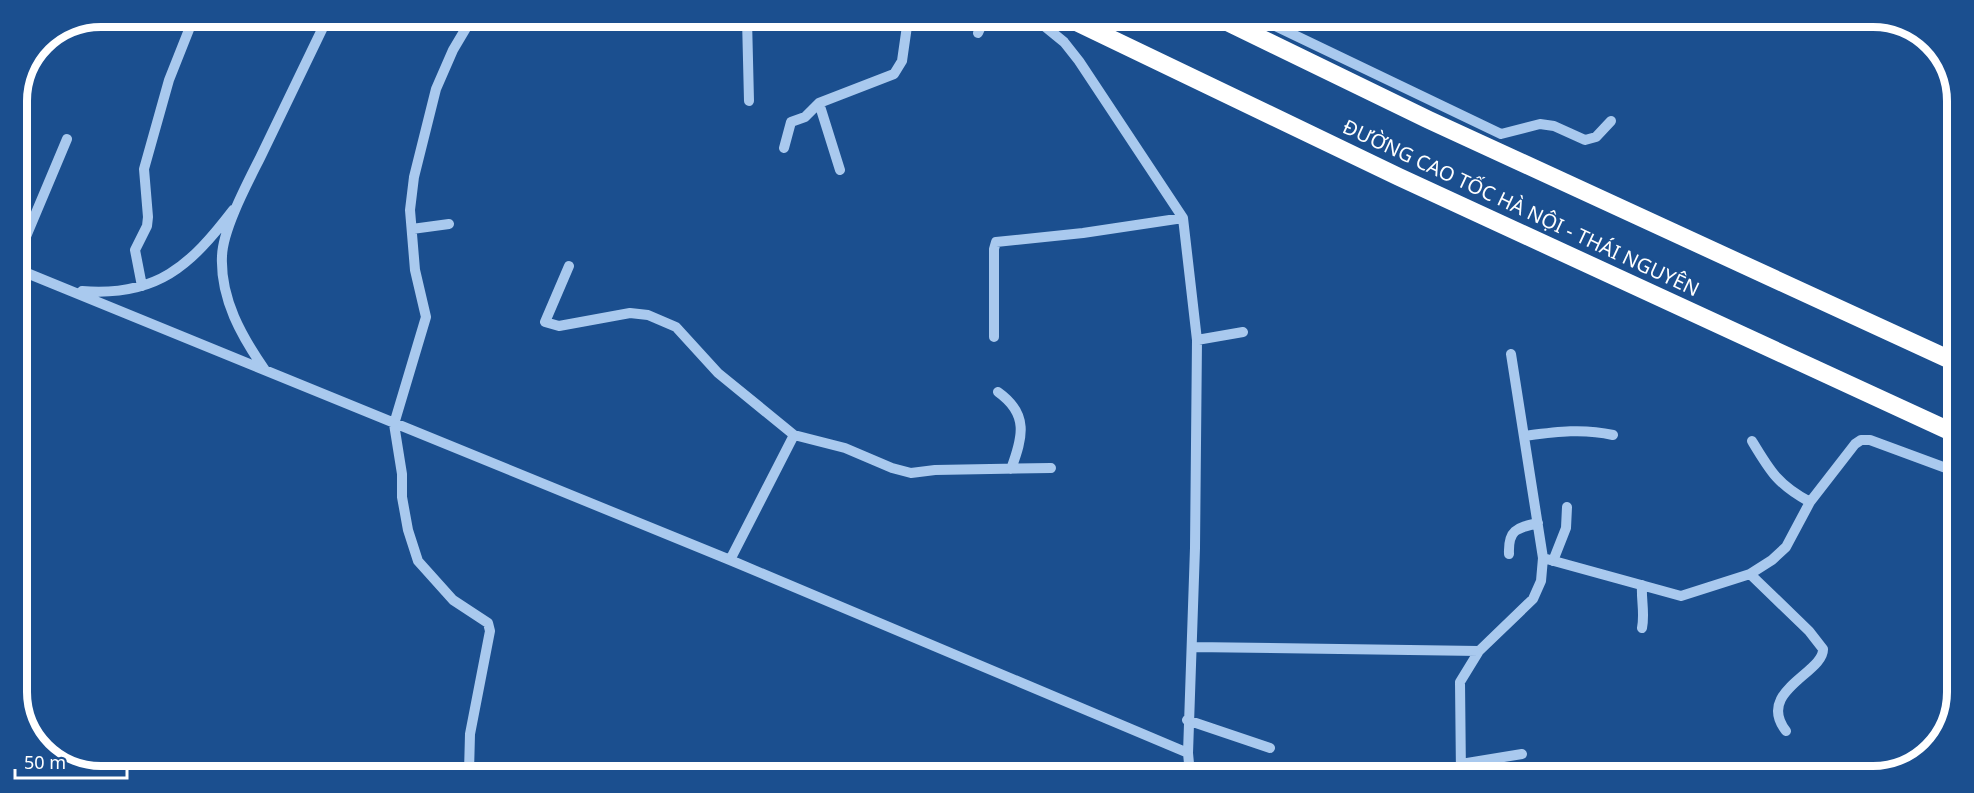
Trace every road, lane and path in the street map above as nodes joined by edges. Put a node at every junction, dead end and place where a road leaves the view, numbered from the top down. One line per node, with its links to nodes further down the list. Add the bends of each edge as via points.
1 (190, 27): 25 (street, via 169,80 144,169 147,226 135,250)
2 (323, 27): 18 (street)
3 (467, 27): 21 (street, via 430,108 414,177)
4 (747, 27): 12 (street)
5 (907, 27): 13 (street, via 902,61 894,74)
6 (981, 27): 11 (street)
7 (1046, 27): 19 (street, via 1079,61)
8 (1087, 27): 35 (highway, ĐƯỜNG CAO TỐC HÀ NỘI - THÁI NGUYÊN, via 1399,177)
9 (1237, 27): 31 (highway, ĐƯỜNG CAO TỐC HÀ NỘI - THÁI NGUYÊN, via 1429,120)
10 (1278, 27): 14 (street, via 1501,134 1540,124 1585,140 1596,137)
11 (978, 33)
12 (749, 101)
13 (819, 103): 16 (street, via 805,117 788,125); 17 (street)
14 (1611, 121)
15 (67, 139): 22 (street)
16 (784, 148)
17 (840, 170)
18 (237, 205): 25 (street, via 205,247 184,265); 32 (street, via 222,253 222,270 238,328)
19 (1183, 218): 28 (street, via 996,242); 29 (street)
20 (449, 224): 21 (street)
21 (412, 229): 34 (street, via 415,270 426,317)
22 (27, 234)
23 (569, 266): 36 (street, via 545,322 559,326 630,313 648,315 676,327 718,373)
24 (27, 273): 26 (street)
25 (142, 286): 26 (street, via 98,293)
26 (69, 290): 32 (street)
27 (1243, 332): 29 (street)
28 (994, 337)
29 (1197, 340): 52 (street)
30 (1510, 354): 38 (street)
31 (1947, 358)
32 (265, 370): 34 (street)
33 (998, 392): 42 (street, via 1011,401 1022,431)
34 (394, 424): 47 (street); 59 (street, via 402,498 418,561 453,600 488,623 470,734)
35 (1947, 430)
36 (794, 435): 42 (street, via 845,448 911,473); 47 (street)
37 (1613, 435): 38 (street, via 1569,430)
38 (1524, 436): 45 (street)
39 (1752, 441): 43 (street, via 1773,477)
40 (1051, 468): 42 (street)
41 (1947, 468): 43 (street, via 1861,440)
42 (1011, 469)
43 (1810, 502): 49 (street, via 1786,547)
44 (1567, 507): 48 (street, via 1566,528)
45 (1538, 523): 46 (street, via 1514,531); 48 (street)
46 (1509, 554)
47 (730, 560): 57 (street)
48 (1548, 560): 50 (street); 53 (street, via 1533,599)
49 (1750, 574): 50 (street, via 1681,596); 55 (street, via 1823,649 1817,664 1786,692 1777,714)
50 (1642, 585): 51 (street)
51 (1642, 628)
52 (1192, 647): 53 (street); 54 (street)
53 (1479, 651): 61 (street, via 1460,682)
54 (1187, 720): 56 (street); 57 (street)
55 (1786, 731)
56 (1270, 748)
57 (1188, 753): 60 (street)
58 (1522, 754): 62 (street)
59 (469, 766)
60 (1189, 766)
61 (1461, 766)
62 (1476, 766)

